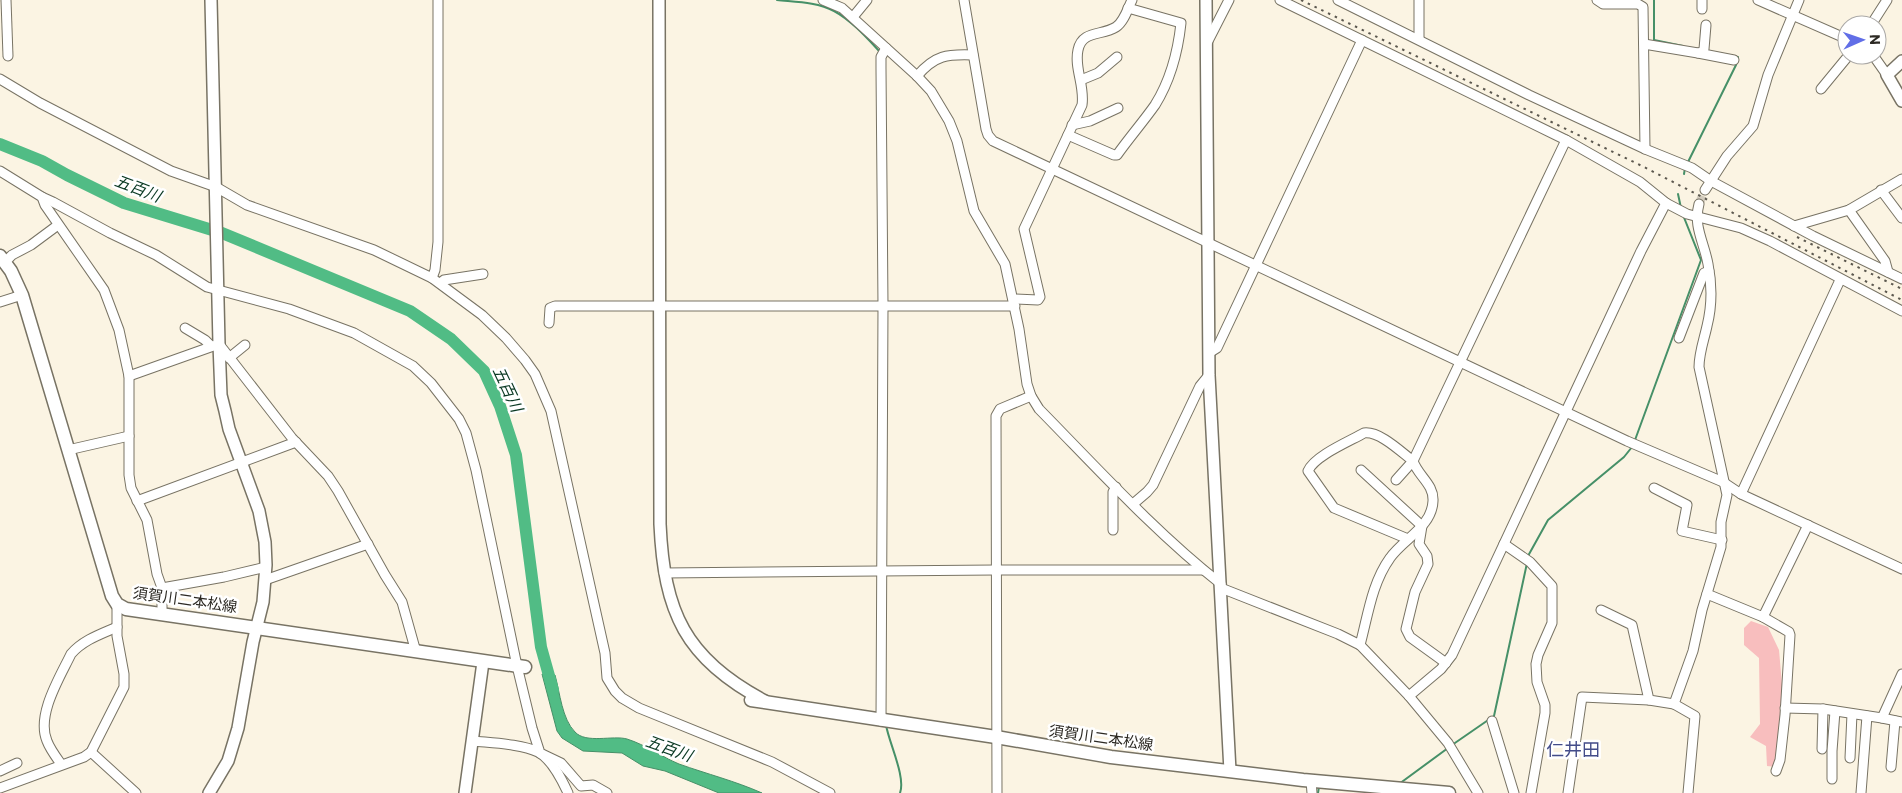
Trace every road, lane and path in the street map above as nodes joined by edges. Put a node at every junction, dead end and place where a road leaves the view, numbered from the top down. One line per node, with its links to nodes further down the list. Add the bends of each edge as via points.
1 (6, 0): 29 (street)
2 (211, 0): 51 (street)
3 (438, 0): 69 (street)
4 (659, 0): 76 (street)
5 (823, 0): 20 (street)
6 (867, 0): 20 (street)
7 (964, 0): 30 (street)
8 (1206, 0): 25 (street)
9 (1229, 0): 25 (street)
10 (1280, 0): 24 (street)
11 (1338, 0): 23 (street)
12 (1419, 0): 23 (street)
13 (1597, 0): 26 (street, via 1603,4 1641,4 1644,10)
14 (1758, 0): 19 (street)
15 (1799, 0): 19 (street)
16 (1887, 0): 18 (street)
17 (1130, 4): 39 (street, via 1116,27 1086,36 1080,42 1077,53); 44 (street, via 1181,23 1174,64 1161,94 1117,155)
18 (1877, 15)
19 (1791, 16): 22 (street); 50 (street, via 1753,126)
20 (853, 17): 27 (street)
21 (1706, 25): 28 (street, via 1704,49)
22 (1837, 35)
23 (1419, 39): 46 (street)
24 (1362, 40): 45 (street); 64 (street)
25 (1207, 43): 62 (street)
26 (1644, 44): 28 (street); 46 (street)
27 (886, 48): 37 (street); 75 (street, via 881,57)
28 (1698, 53): 32 (street)
29 (8, 56)
30 (973, 56): 37 (street, via 946,55 932,62); 47 (street, via 988,135 993,141)
31 (1117, 57): 39 (street, via 1098,73)
32 (1734, 60)
33 (1902, 61): 36 (street)
34 (1841, 65): 40 (street)
35 (1880, 65): 36 (street)
36 (1887, 75): 41 (street)
37 (917, 76): 74 (street, via 930,91 952,129 974,211 1002,255)
38 (0, 79): 51 (street, via 171,171)
39 (1081, 80): 43 (street, via 1082,105)
40 (1821, 89)
41 (1902, 101)
42 (1118, 108): 43 (street)
43 (1072, 126): 44 (street)
44 (1068, 135): 47 (street)
45 (1566, 140): 55 (street, via 1640,182); 85 (street)
46 (1644, 149): 50 (street, via 1692,168)
47 (1051, 169): 62 (street); 74 (street, via 1024,229 1040,297 1038,300)
48 (0, 171): 54 (street)
49 (1902, 179): 53 (street)
50 (1711, 180): 52 (street); 61 (street)
51 (216, 190): 69 (street, via 247,205 374,250); 71 (street)
52 (1705, 190)
53 (1881, 190): 57 (street); 59 (street)
54 (42, 197): 60 (street); 71 (street, via 156,255 207,287)
55 (1666, 203): 58 (street); 89 (street)
56 (1699, 204): 58 (street)
57 (1850, 210): 61 (street); 66 (street, via 1885,261)
58 (1691, 215): 65 (street); 70 (street, via 1741,228)
59 (1902, 218)
60 (58, 225): 63 (street, via 31,245); 87 (street, via 104,290 119,330)
61 (1794, 226): 66 (street)
62 (1207, 242): 64 (street); 83 (street)
63 (3, 259): 72 (main road, 須賀川二本松線)
64 (1257, 265): 83 (street, via 1217,348); 85 (street)
65 (1709, 271): 80 (street, via 1704,273); 97 (street, via 1712,294 1699,368)
66 (1888, 272): 68 (street)
67 (483, 274): 69 (street)
68 (1902, 279)
69 (436, 280): 167 (street, via 506,338 525,360 544,391 569,489 605,653 607,678 615,692 639,708 772,762)
70 (1840, 280): 77 (street); 100 (street)
71 (218, 289): 81 (street); 130 (street, via 289,309 354,334 413,366 452,408 466,433 476,470)
72 (22, 295): 73 (street); 92 (main road, 須賀川二本松線)
73 (0, 302)
74 (1014, 302): 75 (street); 88 (street)
75 (883, 306): 76 (street); 114 (street)
76 (660, 307): 78 (street, via 555,306 550,308); 115 (street, via 660,524)
77 (1902, 311)
78 (549, 323)
79 (185, 328): 81 (street)
80 (1679, 338)
81 (215, 345): 84 (street); 87 (street); 94 (street, via 221,395)
82 (245, 345): 84 (street)
83 (1209, 353): 86 (street)
84 (229, 358): 91 (street)
85 (1461, 362): 89 (street); 93 (street)
86 (1209, 375): 102 (street, via 1200,386 1153,485); 117 (street)
87 (129, 376): 90 (street)
88 (1031, 396): 98 (street, via 1038,409); 112 (street, via 1000,409 996,416)
89 (1567, 411): 97 (street, via 1644,449); 109 (street)
90 (129, 436): 92 (street); 101 (street, via 129,475)
91 (296, 442): 94 (street); 108 (street, via 328,476)
92 (68, 450): 120 (main road, 須賀川二本松線)
93 (1413, 461): 96 (street); 104 (street, via 1430,485 1432,494 1431,512); 106 (street, via 1384,439 1366,432 1324,456 1308,471 1334,508)
94 (241, 462): 101 (street); 110 (street, via 262,522)
95 (1361, 470): 104 (street)
96 (1396, 480)
97 (1723, 482): 100 (street); 107 (street, via 1727,494 1721,522)
98 (1116, 487): 102 (street); 105 (street, via 1113,492)
99 (1654, 488): 107 (street, via 1687,505 1682,532)
100 (1741, 494): 103 (street)
101 (137, 501): 118 (street, via 147,520)
102 (1132, 504): 113 (street)
103 (1808, 525): 111 (street); 123 (street)
104 (1422, 526): 106 (street); 129 (street, via 1420,544 1428,564 1415,592 1406,629 1413,640)
105 (1113, 530)
106 (1408, 539): 126 (street, via 1382,570)
107 (1722, 540): 119 (street)
108 (368, 544): 116 (street); 127 (street, via 402,602)
109 (1504, 544): 129 (street); 172 (street, via 1527,559 1552,586 1552,623 1536,664 1545,713)
110 (266, 567): 116 (street); 118 (street)
111 (1902, 569)
112 (995, 570): 113 (street); 114 (street); 146 (street)
113 (1203, 570): 117 (street)
114 (882, 571): 115 (street); 143 (street)
115 (664, 573): 135 (street, via 674,609 696,649 724,676)
116 (265, 580): 125 (street)
117 (1221, 586): 126 (street); 156 (street)
118 (162, 588): 122 (street)
119 (1707, 594): 123 (street); 136 (street, via 1693,651)
120 (117, 604): 122 (main road, 須賀川二本松線, via 126,609); 124 (street)
121 (1601, 610): 134 (street, via 1632,625)
122 (162, 614): 125 (main road, 須賀川二本松線)
123 (1763, 617): 137 (street, via 1790,635)
124 (116, 627): 149 (street, via 124,687); 153 (street, via 90,639 71,654 47,706 46,740)
125 (257, 627): 127 (main road, 須賀川二本松線); 163 (street, via 233,748)
126 (1360, 645): 132 (street)
127 (416, 652): 128 (main road, 須賀川二本松線)
128 (483, 662): 130 (main road, 須賀川二本松線); 147 (street)
129 (1446, 663): 132 (street)
130 (521, 667): 150 (street)
131 (1902, 674): 142 (street)
132 (1409, 696): 170 (street, via 1450,746)
133 (751, 700): 135 (main road, 須賀川二本松線)
134 (1649, 700): 136 (street); 173 (street, via 1582,697)
135 (767, 702): 143 (main road, 須賀川二本松線)
136 (1674, 704): 174 (street, via 1695,716)
137 (1785, 708): 138 (street); 157 (street)
138 (1823, 710): 139 (street); 148 (street)
139 (1835, 712): 140 (street); 158 (street)
140 (1852, 714): 141 (street); 151 (street)
141 (1867, 716): 142 (street); 175 (street)
142 (1882, 718): 145 (street)
143 (881, 721): 146 (main road, 須賀川二本松線)
144 (1492, 721): 171 (street)
145 (1899, 721): 154 (street)
146 (996, 737): 156 (main road, 須賀川二本松線, via 1111,757); 168 (street)
147 (473, 741): 150 (street); 164 (street)
148 (1822, 749)
149 (91, 752): 153 (street); 162 (street)
150 (540, 753): 165 (street, via 554,768); 166 (street, via 561,763 581,786 593,785)
151 (1850, 758)
152 (17, 763): 155 (street)
153 (60, 764): 160 (street)
154 (1891, 767)
155 (0, 771)
156 (1230, 771): 159 (main road, 須賀川二本松線)
157 (1776, 771)
158 (1832, 779)
159 (1311, 787): 161 (main road, 須賀川二本松線)
160 (0, 788)
161 (1427, 792): 169 (main road, 須賀川二本松線)
162 (136, 793)
163 (210, 793)
164 (466, 793)
165 (568, 793)
166 (607, 793)
167 (830, 793)
168 (997, 793)
169 (1449, 793)
170 (1478, 793)
171 (1514, 793)
172 (1531, 793)
173 (1568, 793)
174 (1688, 793)
175 (1861, 793)

